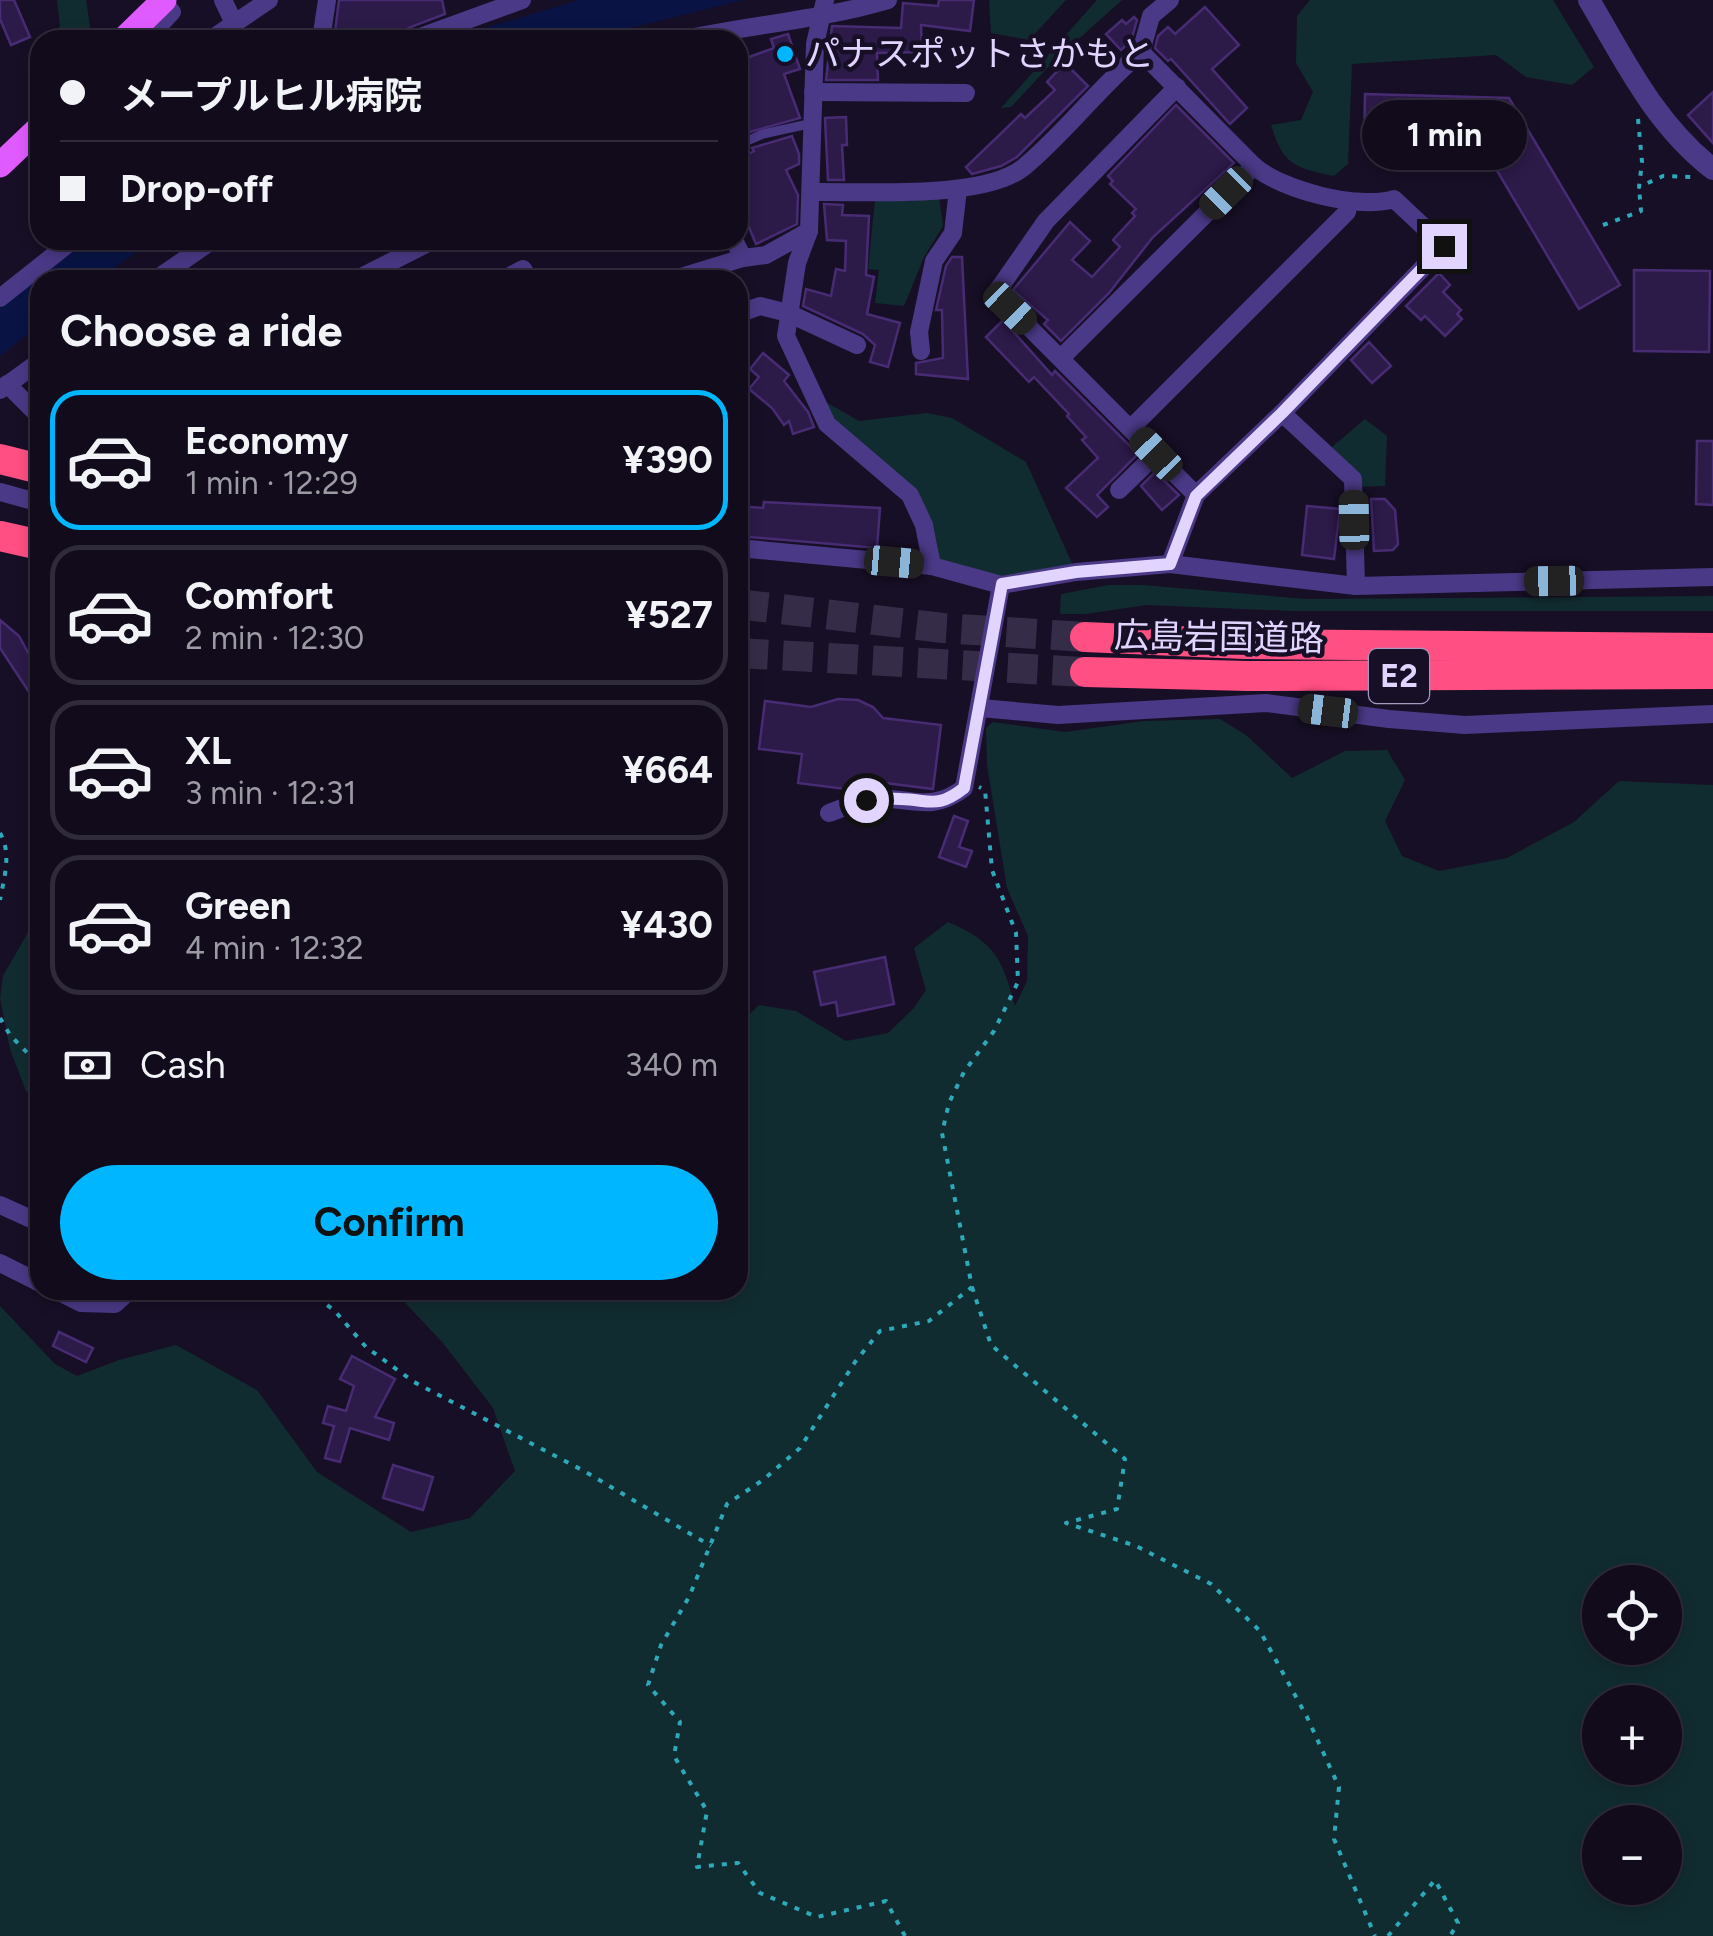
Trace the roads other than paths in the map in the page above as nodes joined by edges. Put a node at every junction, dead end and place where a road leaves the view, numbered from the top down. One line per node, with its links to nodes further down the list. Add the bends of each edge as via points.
1 (162, 0): 11 (main road); 12 (street, via 172,12)
2 (223, 0): 10 (street)
3 (268, 0): 10 (street)
4 (327, 0): 14 (street)
5 (522, 0): 15 (street)
6 (888, 0): 9 (street, via 845,12)
7 (1170, 0): 17 (street, via 1152,16)
8 (1589, 0): 26 (street, via 1644,96)
9 (824, 5): 16 (street); 19 (street)
10 (236, 25): 13 (street)
11 (134, 30)
12 (155, 30)
13 (227, 30)
14 (322, 30)
15 (440, 30)
16 (721, 30)
17 (1140, 52): 18 (street); 27 (street, via 1022,169 995,183)
18 (1176, 87): 25 (street); 48 (street, via 1046,221 998,290)
19 (813, 92): 20 (street); 21 (street)
20 (966, 94)
21 (813, 123): 23 (lane); 28 (street)
22 (30, 136): 24 (main road)
23 (748, 141)
24 (0, 165)
25 (1254, 166): 29 (street, via 1270,180); 48 (street)
26 (1704, 173)
27 (958, 189): 28 (street); 47 (street, via 954,233 934,261)
28 (812, 192): 30 (street)
29 (1349, 201): 52 (street, via 1394,199 1444,246); 53 (street, via 1347,212)
30 (809, 231): 35 (street, via 766,255); 45 (street)
31 (60, 250): 37 (street)
32 (198, 250): 36 (street)
33 (392, 250): 40 (street)
34 (738, 250): 35 (street)
35 (742, 258): 41 (street)
36 (183, 260): 38 (street); 39 (street)
37 (35, 270)
38 (168, 270)
39 (188, 270)
40 (370, 270)
41 (703, 270)
42 (30, 274): 43 (street)
43 (0, 298)
44 (748, 310): 45 (street, via 760,306)
45 (788, 313): 46 (street); 65 (street, via 786,336 826,424 910,496)
46 (857, 345)
47 (921, 351)
48 (1061, 358): 53 (street)
49 (30, 368): 50 (street)
50 (3, 387): 51 (street)
51 (30, 409)
52 (1282, 413): 59 (street); 68 (street, via 1353,479)
53 (1131, 428): 54 (street)
54 (1156, 454): 57 (street); 59 (street)
55 (0, 459): 56 (highway)
56 (30, 467)
57 (1119, 490)
58 (0, 492): 60 (street)
59 (1196, 496): 64 (street)
60 (30, 500)
61 (0, 536): 62 (highway)
62 (30, 543)
63 (748, 549): 65 (street)
64 (1170, 564): 67 (street); 68 (street)
65 (932, 566): 67 (street)
66 (1713, 576): 68 (street)
67 (1002, 584): 73 (street)
68 (1356, 586)
69 (1086, 638): 70 (highway, 広島岩国道路 / E2)
70 (1713, 648)
71 (1085, 672): 72 (highway, 広島岩国道路 / E2)
72 (1713, 674)
73 (981, 708): 74 (street, via 1058,715 1266,703 1465,725); 75 (street, via 967,780 949,800 866,800)
74 (1713, 714)
75 (829, 812)
76 (0, 1205): 77 (street)
77 (30, 1218)
78 (0, 1263): 79 (street)
79 (30, 1278)
80 (75, 1300): 81 (street)
81 (120, 1300)

